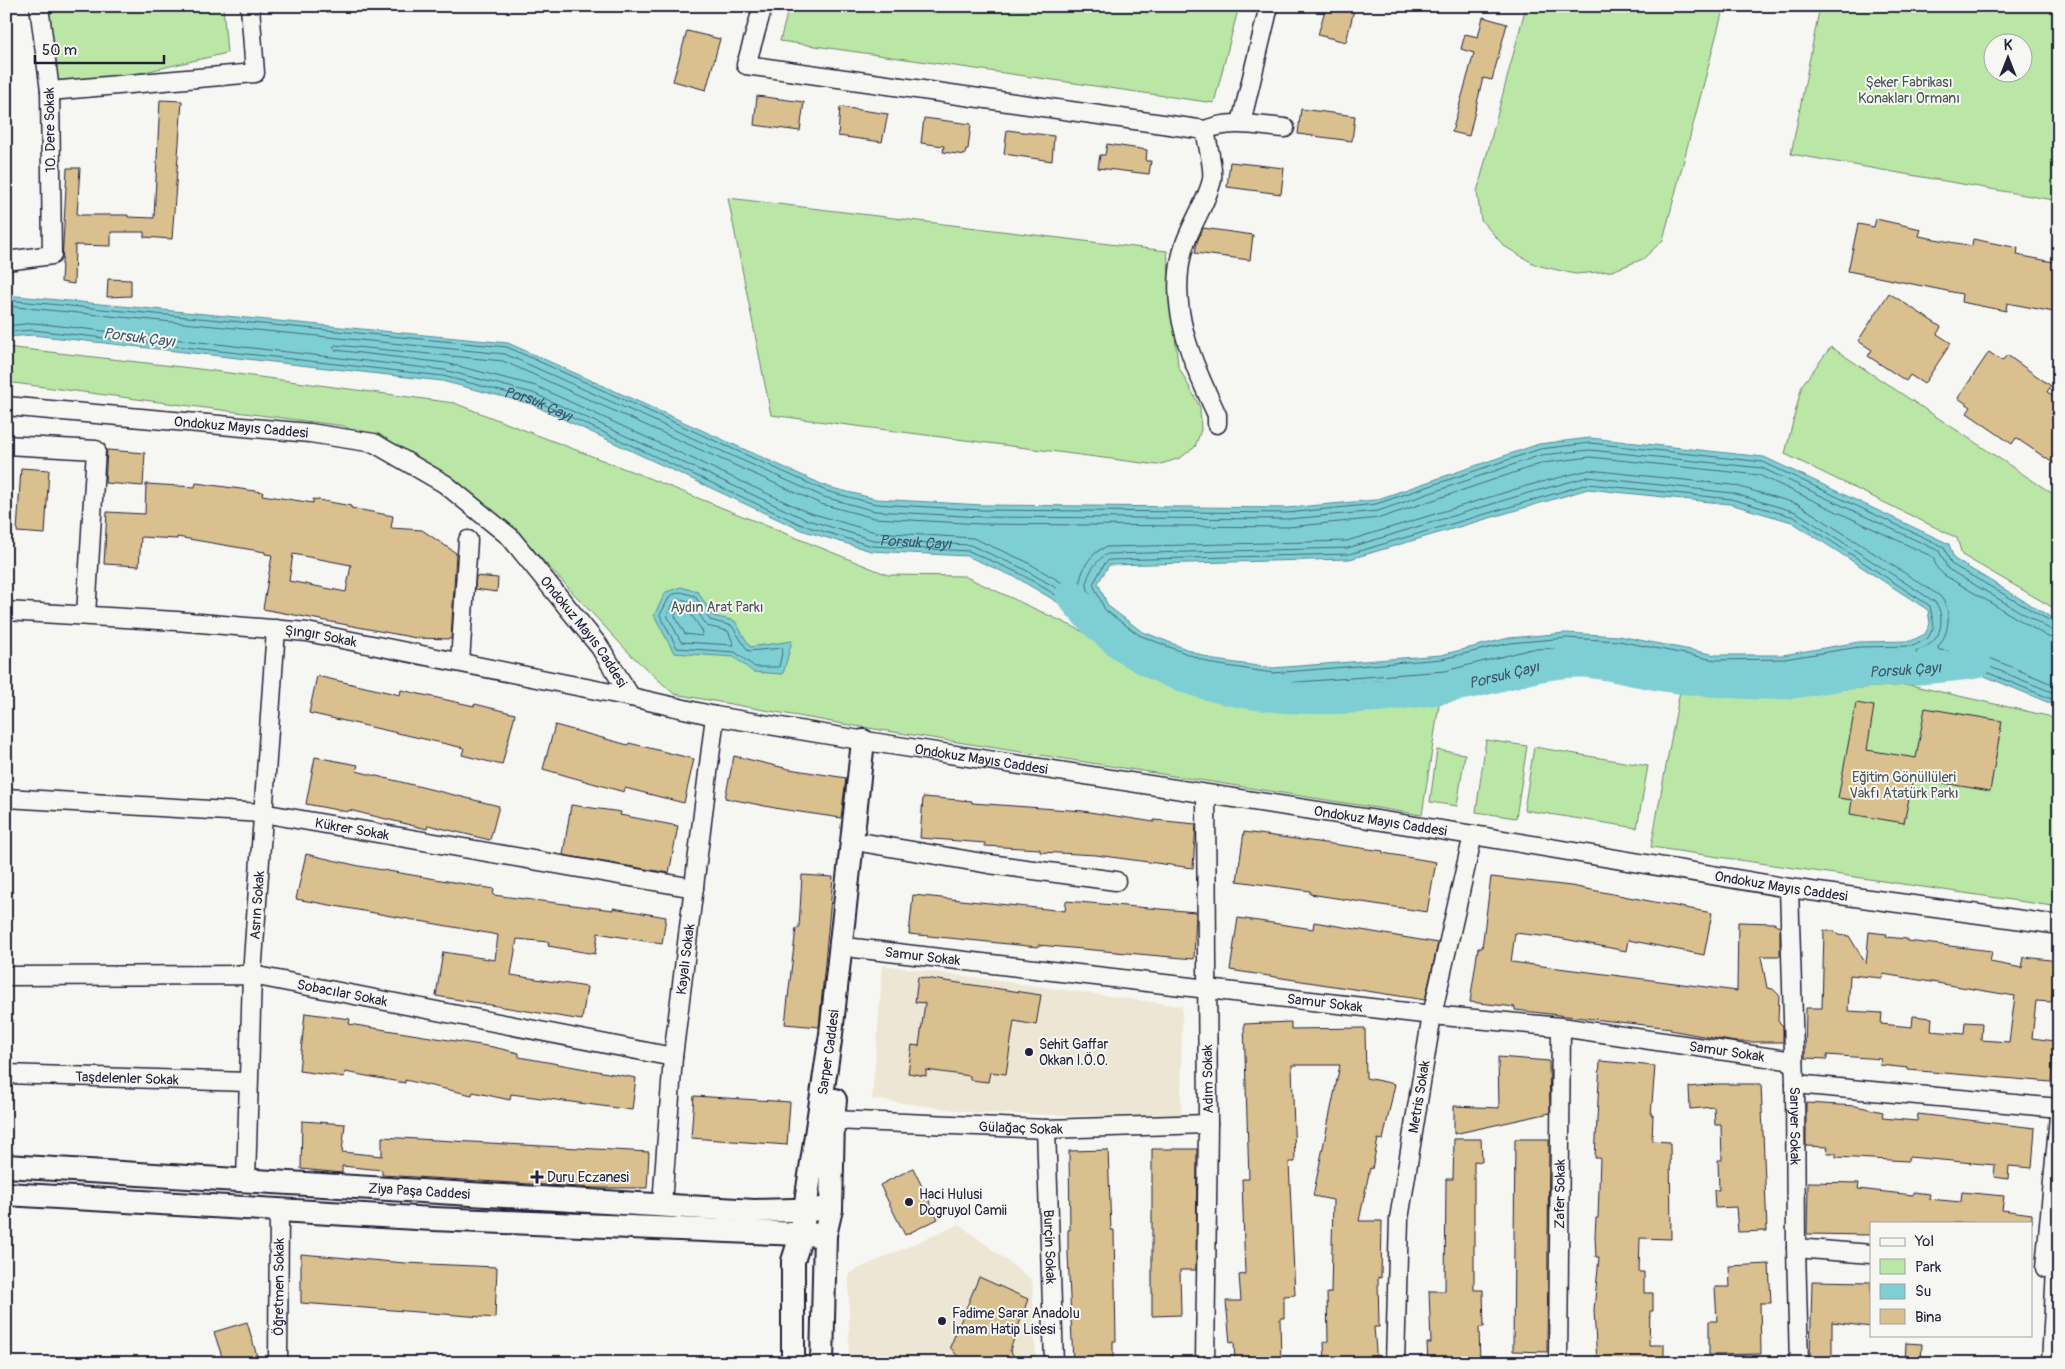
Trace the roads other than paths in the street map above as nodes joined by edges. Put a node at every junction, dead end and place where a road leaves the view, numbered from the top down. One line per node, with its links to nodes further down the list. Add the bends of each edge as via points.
1 (40, 6): 5 (street, 10. Dere Sokak)
2 (250, 6): 5 (street, via 255,73)
3 (763, 6): 8 (street, via 746,65)
4 (1269, 6): 6 (street)
5 (50, 90): 9 (street, 10. Dere Sokak, via 52,255)
6 (1241, 123): 7 (street); 8 (street, via 1220,124)
7 (1286, 128)
8 (1205, 130): 11 (street, via 1212,179 1183,250 1178,288 1180,323 1192,361 1218,415)
9 (6, 261)
10 (6, 406): 18 (street, Ondokuz Mayıs Caddesi, via 310,433 374,443 445,484 510,537 600,646)
11 (1217, 424)
12 (6, 445): 15 (street, via 96,450)
13 (468, 540): 17 (street)
14 (6, 611): 15 (street, Şıngır Sokak)
15 (86, 616): 16 (street, Şıngır Sokak)
16 (276, 629): 17 (street, Şıngır Sokak, via 307,632); 23 (street, Asrın Sokak)
17 (460, 662): 18 (street, Şıngır Sokak)
18 (631, 697): 19 (street, Ondokuz Mayıs Caddesi)
19 (715, 716): 20 (street, Ondokuz Mayıs Caddesi); 27 (street, Kayalı Sokak)
20 (870, 742): 21 (street, Ondokuz Mayıs Caddesi); 25 (main road, Sarper Caddesi); 50 (main road, Sarper Caddesi)
21 (1206, 795): 24 (street, Ondokuz Mayıs Caddesi); 33 (street, Adım Sokak)
22 (6, 798): 23 (street, Kükrer Sokak)
23 (262, 813): 27 (street, Kükrer Sokak); 31 (street, Asrın Sokak)
24 (1473, 835): 28 (street, Ondokuz Mayıs Caddesi); 34 (street, Metris Sokak)
25 (866, 843): 26 (street); 30 (main road, Sarper Caddesi)
26 (1116, 881)
27 (694, 888): 36 (street, Kayalı Sokak)
28 (1789, 888): 29 (street, Ondokuz Mayıs Caddesi); 37 (street, Sarıyer Sokak)
29 (2059, 925)
30 (854, 948): 33 (street, Samur Sokak); 43 (main road, Sarper Caddesi)
31 (252, 975): 32 (street, Sobacılar Sokak); 36 (street, Sobacılar Sokak); 39 (street, Asrın Sokak)
32 (6, 976)
33 (1206, 990): 34 (street, Samur Sokak); 44 (street, Adım Sokak)
34 (1432, 1015): 35 (street, Samur Sokak); 63 (street, Metris Sokak, via 1399,1219)
35 (1561, 1027): 37 (street, Samur Sokak); 64 (street, Zafer Sokak)
36 (673, 1057): 49 (street, Kayalı Sokak)
37 (1794, 1061): 40 (street, Sarıyer Sokak)
38 (6, 1074): 39 (street, Taşdelenler Sokak)
39 (247, 1082): 47 (street, Asrın Sokak)
40 (1796, 1084): 41 (street); 55 (street, Sarıyer Sokak)
41 (2059, 1108)
42 (2059, 1116): 57 (street)
43 (833, 1120): 45 (street, Gülağaç Sokak); 51 (main road, Sarper Caddesi)
44 (1208, 1124): 45 (street, Gülağaç Sokak); 62 (street, Adım Sokak)
45 (1046, 1129): 61 (street, Burçin Sokak)
46 (6, 1166): 47 (main road, Ziya Paşa Caddesi)
47 (246, 1181): 49 (main road, Ziya Paşa Caddesi)
48 (6, 1194): 52 (main road, Ziya Paşa Caddesi)
49 (662, 1204): 50 (main road, Ziya Paşa Caddesi, via 754,1210)
50 (805, 1208): 51 (main road, Ziya Paşa Caddesi); 54 (main road, Sarper Caddesi)
51 (831, 1209): 53 (main road, Sarper Caddesi)
52 (279, 1210): 54 (main road, Ziya Paşa Caddesi); 58 (street, Öğretmen Sokak)
53 (825, 1235): 54 (main road, Ziya Paşa Caddesi); 60 (main road, Sarper Caddesi)
54 (801, 1236): 59 (main road, Sarper Caddesi, via 793,1261)
55 (1796, 1248): 56 (street); 65 (street, Sarıyer Sokak)
56 (1870, 1254)
57 (2048, 1268): 66 (street)
58 (278, 1363)
59 (793, 1363)
60 (822, 1363)
61 (1054, 1363)
62 (1206, 1363)
63 (1396, 1363)
64 (1558, 1363)
65 (1799, 1363)
66 (2051, 1363)

